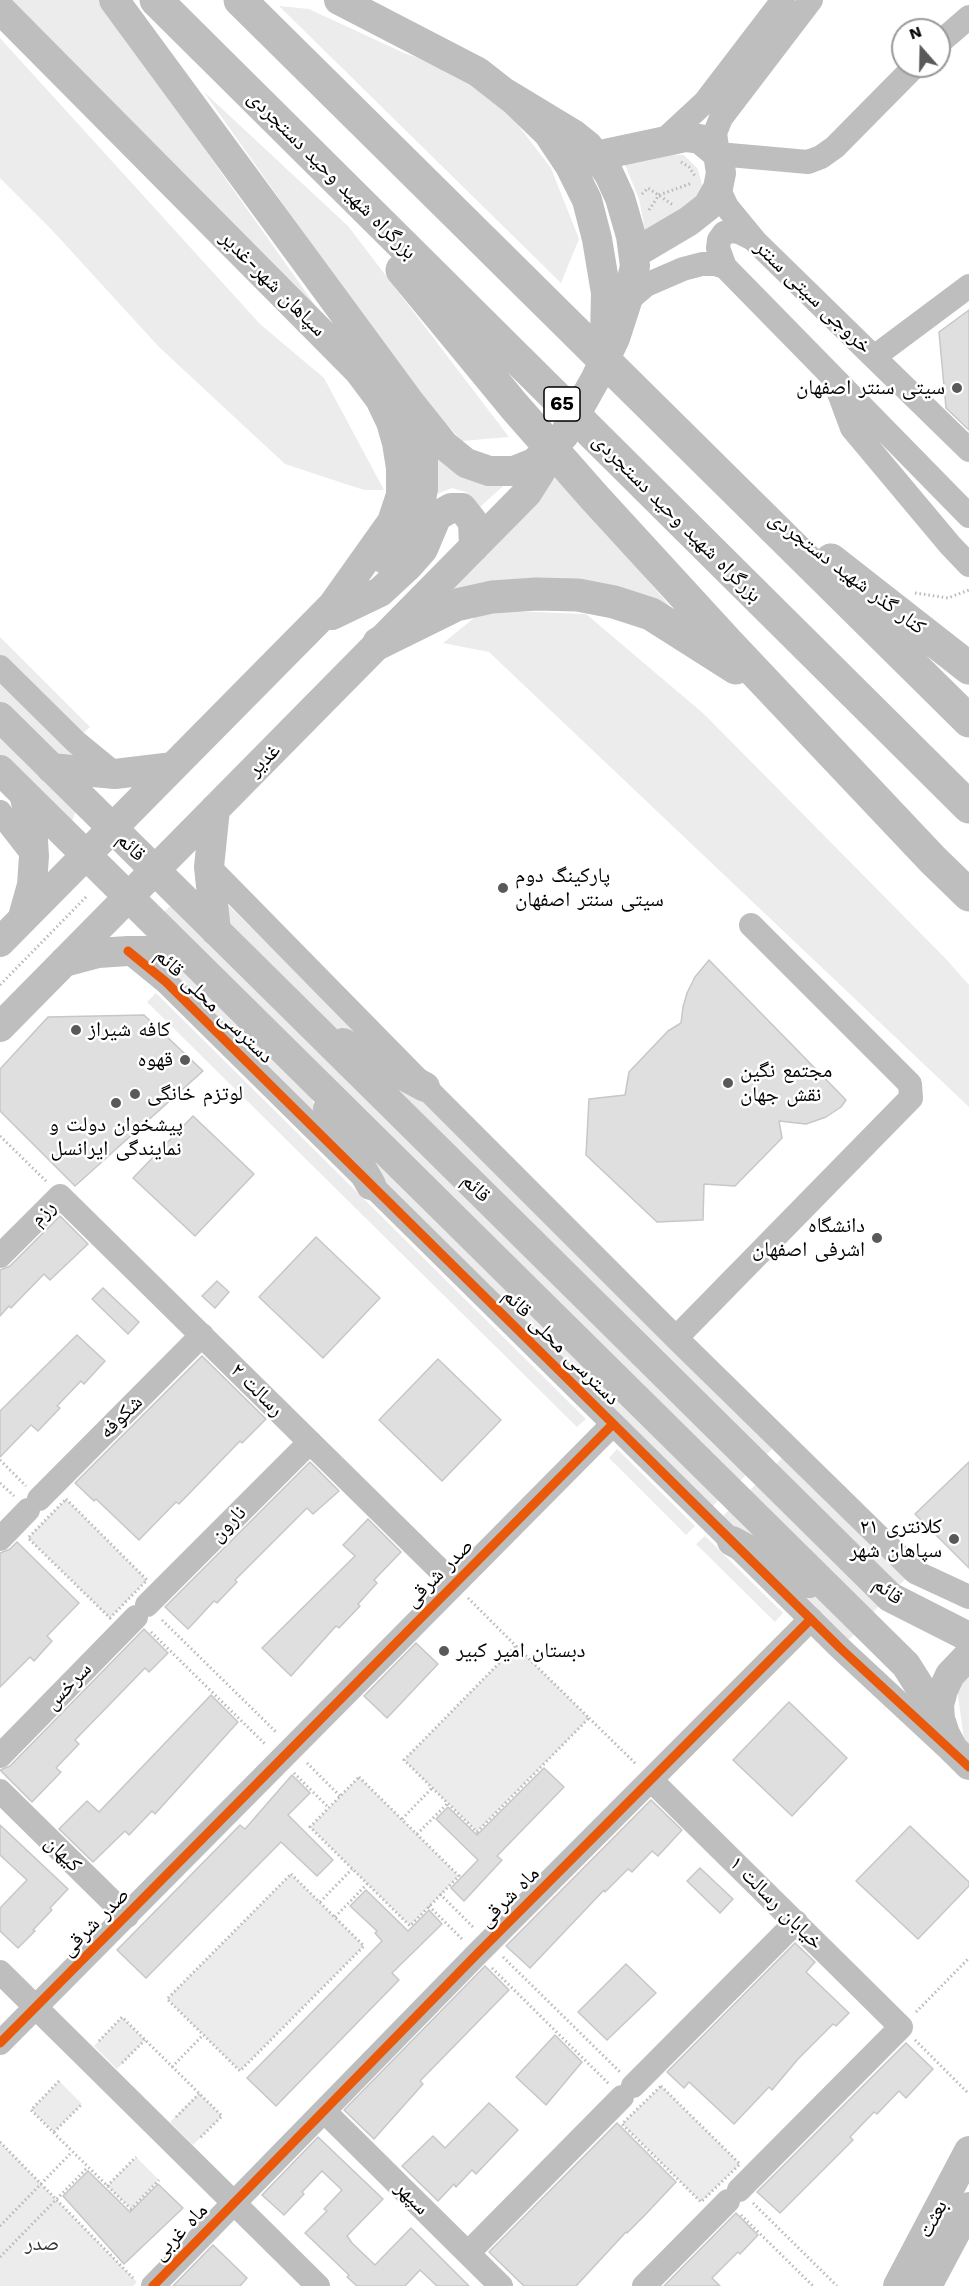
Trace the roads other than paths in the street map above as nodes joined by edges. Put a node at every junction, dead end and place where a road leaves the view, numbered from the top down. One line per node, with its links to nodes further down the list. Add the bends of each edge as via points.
1 (114, 0): 25 (main road)
2 (156, 0): 12 (highway, بزرگراه شهید وحید دستجردی / 65)
3 (240, 0): 27 (highway)
4 (339, 0): 11 (main road, via 478,72)
5 (783, 0): 13 (street, via 705,102)
6 (811, 0): 14 (street, via 721,118 715,133)
7 (0, 9): 32 (main road, سپاهان شهر-غدیر, via 359,371 380,399 397,444 401,495 392,522)
8 (969, 17): 9 (street)
9 (951, 33)
10 (903, 78): 14 (street, via 821,158 808,162)
11 (502, 91): 15 (main road, via 573,134); 24 (main road, via 548,133 586,200 606,293 606,330)
12 (280, 124): 36 (highway, via 514,406); 45 (highway, بزرگراه شهید وحید دستجردی / 65)
13 (664, 140): 14 (main road, via 700,139); 15 (main road)
14 (718, 154): 16 (main road, via 721,173)
15 (596, 156): 18 (main road, via 620,198)
16 (708, 185): 17 (street, خروجی سیتی سنتر); 18 (main road, via 708,206)
17 (755, 241): 19 (street, via 739,232 724,233 718,240 718,249); 22 (street, خروجی سیتی سنتر)
18 (635, 260): 21 (main road)
19 (725, 267): 21 (street, via 702,264 683,268 646,285); 23 (street)
20 (969, 286): 22 (street)
21 (627, 301): 24 (main road)
22 (874, 357): 26 (street, خروجی سیتی سنتر)
23 (832, 375): 29 (street); 31 (street, via 852,428)
24 (596, 378): 28 (main road, via 564,435)
25 (408, 400): 28 (main road, via 444,445 466,463); 32 (main road, via 423,451 423,489 412,530)
26 (969, 450)
27 (724, 479): 35 (highway, کنار گذر شهید دستجردی); 38 (highway)
28 (520, 482): 30 (main road, غدیر)
29 (969, 516)
30 (474, 547): 32 (main road, via 473,522 462,508 451,508 437,516 423,549 380,592); 33 (main road, غدیر)
31 (969, 565)
32 (324, 614): 39 (main road)
33 (379, 643): 36 (highway, via 456,605 492,597 578,595 651,614); 46 (main road, غدیر)
34 (0, 667): 42 (street, via 76,742)
35 (969, 668)
36 (773, 691): 52 (highway)
37 (0, 717): 40 (main road, قائم)
38 (969, 721)
39 (173, 767): 42 (main road); 49 (main road)
40 (51, 768): 42 (main road); 44 (main road, قائم)
41 (0, 770): 43 (main road, قائم)
42 (115, 774)
43 (24, 794): 48 (main road, قائم); 51 (main road)
44 (78, 794): 48 (main road, via 84,807 75,826 65,829); 49 (main road, قائم)
45 (969, 807)
46 (215, 809): 53 (main road); 54 (main road, غدیر)
47 (0, 812): 51 (street)
48 (51, 820): 50 (main road, قائم)
49 (112, 829): 50 (main road); 54 (main road, قائم)
50 (85, 855): 56 (main road, قائم); 59 (main road)
51 (34, 856): 59 (main road, via 32,885)
52 (933, 860): 55 (highway); 57 (highway)
53 (209, 867): 62 (main road); 70 (street)
54 (155, 870): 56 (main road, غدیر); 58 (main road, قائم)
55 (969, 895)
56 (127, 896): 61 (main road, قائم); 66 (main road, غدیر)
57 (969, 903)
58 (189, 904): 61 (main road, via 176,898 162,902 154,912); 62 (main road, قائم)
59 (22, 920): 63 (main road)
60 (751, 925): 75 (street, via 910,1084 912,1098)
61 (162, 930): 65 (main road, قائم)
62 (216, 931): 68 (main road, قائم)
63 (0, 942)
64 (128, 951): 65 (main road); 66 (main road, via 98,953); 71 (street, دسترسی محلی قائم, via 166,982)
65 (189, 957): 69 (main road, قائم)
66 (64, 962): 67 (main road, غدیر)
67 (0, 1027)
68 (314, 1028): 70 (main road); 85 (main road, قائم, via 890,1597)
69 (308, 1075): 71 (main road); 82 (main road, قائم)
70 (425, 1087): 75 (street)
71 (371, 1185): 76 (street, دسترسی محلی قائم)
72 (60, 1196): 73 (street, رزم); 74 (street, رسالت ۲)
73 (0, 1256)
74 (202, 1335): 77 (street, رسالت ۲); 78 (street, شکوفه, via 40,1511)
75 (676, 1338): 81 (street, via 915,1572)
76 (613, 1424): 79 (street, دسترسی محلی قائم); 80 (street, صدر شرقی)
77 (310, 1442): 80 (street, رسالت ۲); 83 (street, نارون)
78 (0, 1539)
79 (732, 1541): 82 (main road); 84 (street, دسترسی محلی قائم)
80 (454, 1584): 92 (street, صدر شرقی)
81 (969, 1597)
82 (839, 1600): 87 (main road, قائم, via 906,1665)
83 (142, 1611): 88 (street, سرخس)
84 (811, 1619): 89 (street, دسترسی محلی قائم); 90 (street, ماه شرقی)
85 (969, 1637)
86 (969, 1655): 87 (main road, via 946,1683 939,1705)
87 (940, 1719): 89 (main road, قائم, via 954,1749)
88 (0, 1756)
89 (969, 1766)
90 (651, 1780): 93 (street, خیابان رسالت ۱); 97 (street, ماه شرقی)
91 (4, 1805): 92 (street, کیهان)
92 (127, 1916): 95 (street, صدر شرقی)
93 (795, 1922): 101 (street); 105 (street, خیابان رسالت ۱, via 901,2027)
94 (0, 1972): 95 (street)
95 (35, 2007): 96 (street, صدر شرقی); 99 (street)
96 (0, 2043)
97 (324, 2111): 99 (street, ماه شرقی); 101 (street, سپهر)
98 (969, 2151): 106 (main road, بعثت)
99 (233, 2202): 102 (street, ماه غربی); 103 (street)
100 (969, 2207): 107 (main road, بعثت)
101 (468, 2253): 104 (street, سپهر)
102 (145, 2284)
103 (318, 2286)
104 (501, 2286)
105 (644, 2286)
106 (898, 2286)
107 (927, 2286)

